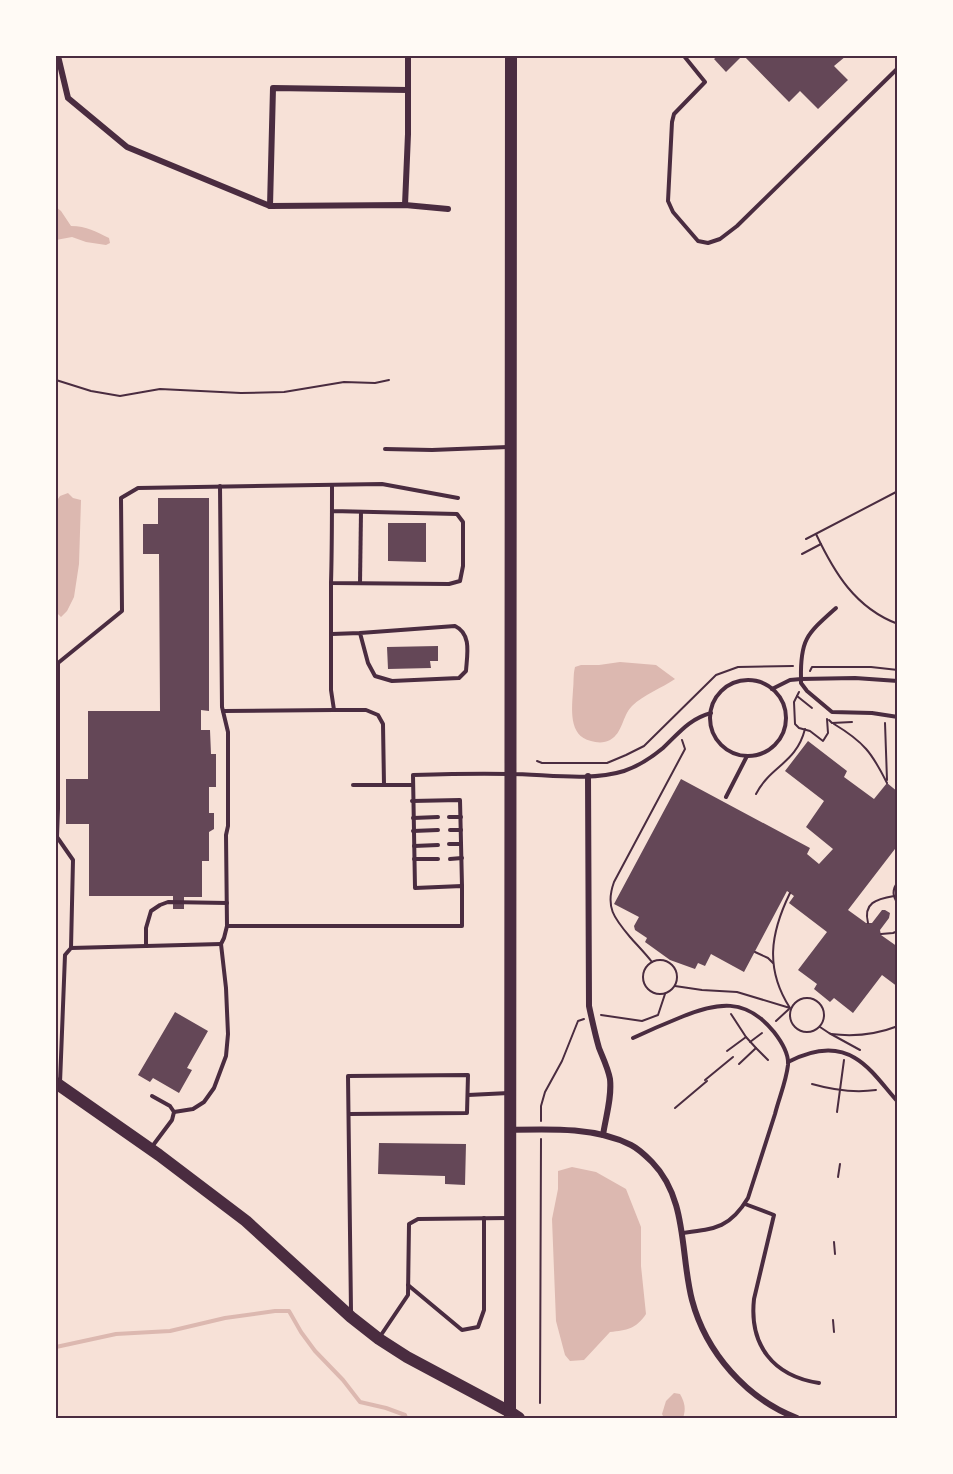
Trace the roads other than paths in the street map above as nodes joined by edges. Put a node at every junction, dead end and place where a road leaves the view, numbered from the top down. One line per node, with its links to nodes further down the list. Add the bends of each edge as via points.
1 (58, 56): 8 (street, via 68,98 127,147)
2 (408, 56): 6 (street)
3 (512, 56): 10 (main road)
4 (684, 56): 5 (lane, via 705,82 674,114 668,201 699,241 708,243 737,226)
5 (897, 68)
6 (408, 90): 7 (street); 8 (street, via 273,88)
7 (405, 205): 8 (street); 9 (street)
8 (270, 206)
9 (448, 208)
10 (510, 447): 11 (lane); 30 (main road)
11 (386, 449)
12 (332, 484): 13 (lane); 14 (lane, via 382,484); 15 (lane)
13 (220, 486): 26 (lane); 58 (lane, via 138,488 121,498 122,611 58,663 57,837 73,860)
14 (458, 498)
15 (332, 511): 16 (lane); 17 (lane)
16 (361, 512): 18 (lane); 18 (lane, via 457,514 463,522 463,566 460,581 449,584)
17 (331, 583): 18 (lane); 21 (lane)
18 (360, 583)
19 (836, 608): 22 (lane, via 804,643 800,667)
20 (360, 633): 20 (lane, via 375,676 392,681 459,678 466,670 467,637 461,628); 21 (lane)
21 (332, 634): 25 (lane)
22 (803, 679): 23 (lane); 24 (lane); 28 (lane, via 801,683 807,691 832,712)
23 (897, 681)
24 (771, 689): 27 (lane, via 756,681 731,684 721,691); 29 (lane, via 783,704 785,728 771,749)
25 (334, 710): 26 (lane); 33 (lane, via 366,710 378,715 383,724)
26 (223, 711): 54 (lane, via 228,732)
27 (711, 713): 29 (lane, via 716,738 729,750); 31 (lane, via 680,729 639,765)
28 (897, 717)
29 (747, 756): 35 (lane)
30 (510, 774): 31 (lane); 34 (lane, via 413,775); 62 (main road)
31 (588, 776): 69 (street, via 591,1016 610,1079)
32 (353, 785): 33 (lane)
33 (384, 785): 34 (lane)
34 (412, 785): 36 (lane)
35 (726, 797)
36 (412, 801): 38 (lane, via 460,800); 39 (lane)
37 (449, 817): 38 (lane)
38 (461, 817): 43 (lane)
39 (413, 818): 40 (lane); 44 (lane)
40 (438, 818)
41 (438, 830): 44 (lane)
42 (450, 830): 43 (lane)
43 (461, 830): 46 (lane)
44 (413, 831): 48 (lane)
45 (449, 844): 46 (lane)
46 (461, 844): 49 (lane)
47 (438, 845): 48 (lane)
48 (414, 846): 50 (lane)
49 (462, 858): 52 (lane); 53 (lane)
50 (414, 859): 51 (lane); 53 (lane, via 415,888)
51 (438, 859)
52 (450, 859)
53 (462, 886): 55 (lane, via 462,926)
54 (227, 903): 55 (lane); 57 (lane, via 160,905 151,911)
55 (226, 926): 56 (lane)
56 (221, 944): 57 (lane); 66 (lane, via 226,988 226,1056 204,1102 193,1109)
57 (146, 946): 58 (lane)
58 (71, 948): 61 (lane, via 65,955)
59 (633, 1038): 60 (lane, via 698,1010 739,1007 770,1026)
60 (788, 1062): 65 (lane, via 824,1050 839,1052 868,1069); 71 (lane)
61 (58, 1084): 70 (main road)
62 (510, 1093): 63 (lane); 68 (main road)
63 (468, 1095): 67 (lane, via 467,1113); 67 (lane, via 468,1076 348,1076)
64 (152, 1096): 66 (lane)
65 (897, 1102)
66 (174, 1112): 70 (lane)
67 (349, 1114): 76 (lane)
68 (510, 1130): 69 (street); 73 (main road)
69 (603, 1135): 74 (street, via 633,1146 660,1170 677,1205)
70 (150, 1149): 76 (main road, via 246,1221)
71 (745, 1204): 74 (lane, via 722,1226); 78 (lane, via 774,1215 754,1299 757,1336 779,1368 789,1375)
72 (484, 1218): 73 (lane); 75 (lane, via 418,1218 409,1224); 75 (lane, via 484,1310 478,1327 462,1330)
73 (509, 1218): 79 (main road)
74 (682, 1233): 80 (street, via 692,1302 714,1349 753,1394)
75 (408, 1285): 77 (lane, via 408,1295)
76 (351, 1317): 77 (main road)
77 (378, 1339): 79 (main road)
78 (819, 1383)
79 (513, 1416)
80 (797, 1419)

